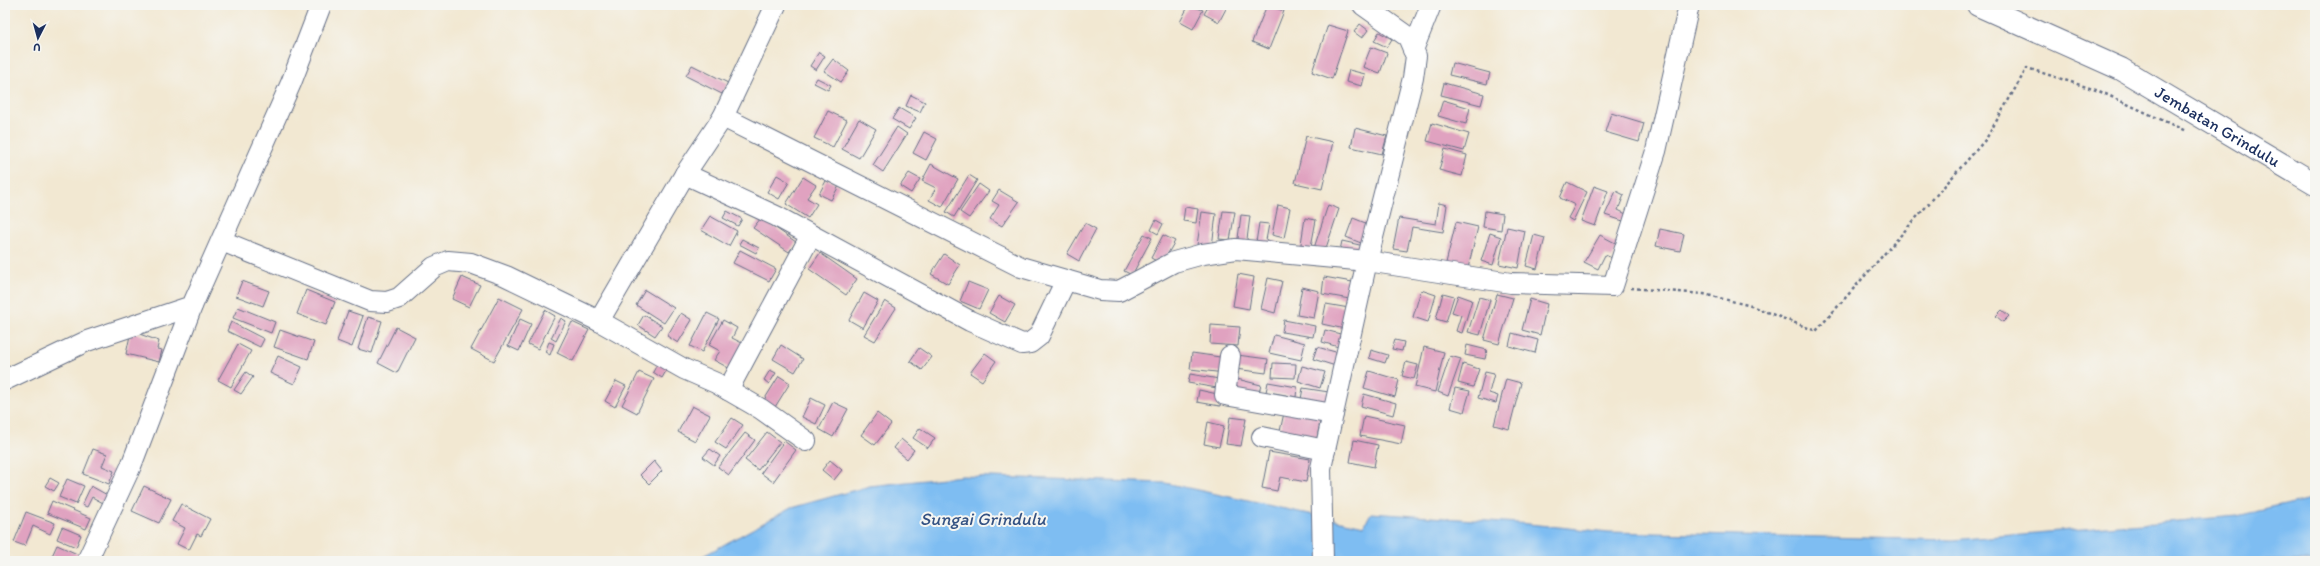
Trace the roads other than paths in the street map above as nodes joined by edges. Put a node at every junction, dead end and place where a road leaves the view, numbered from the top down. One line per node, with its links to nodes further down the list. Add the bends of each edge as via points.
1 (322, 5): 12 (street)
2 (776, 5): 8 (street)
3 (1363, 5): 7 (street, via 1408,37)
4 (1431, 5): 7 (street)
5 (1689, 5): 13 (street, via 1656,151 1613,286 1511,283)
6 (1978, 5): 10 (highway, Jembatan Grindulu, via 2121,69)
7 (1413, 50): 13 (street, via 1416,56 1413,78)
8 (723, 117): 9 (street); 14 (street, via 1021,267)
9 (685, 174): 11 (street); 16 (street)
10 (2315, 184)
11 (811, 235): 14 (street, via 970,321 1022,344 1030,344 1039,336); 19 (street)
12 (222, 241): 15 (street); 16 (street, via 370,301 387,302 399,298 434,267 448,261 471,262)
13 (1367, 261): 14 (street, via 1236,249 1174,262 1119,291 1100,290); 20 (street)
14 (1066, 280)
15 (192, 306): 18 (street, via 87,341); 24 (street, via 131,466)
16 (599, 321): 19 (street, via 684,369)
17 (1230, 356): 20 (street, via 1225,395)
18 (5, 380)
19 (728, 390): 22 (street, via 761,409)
20 (1333, 414): 23 (street)
21 (1262, 437): 23 (street)
22 (806, 441)
23 (1325, 450): 25 (street, via 1321,468)
24 (87, 561)
25 (1323, 561)

